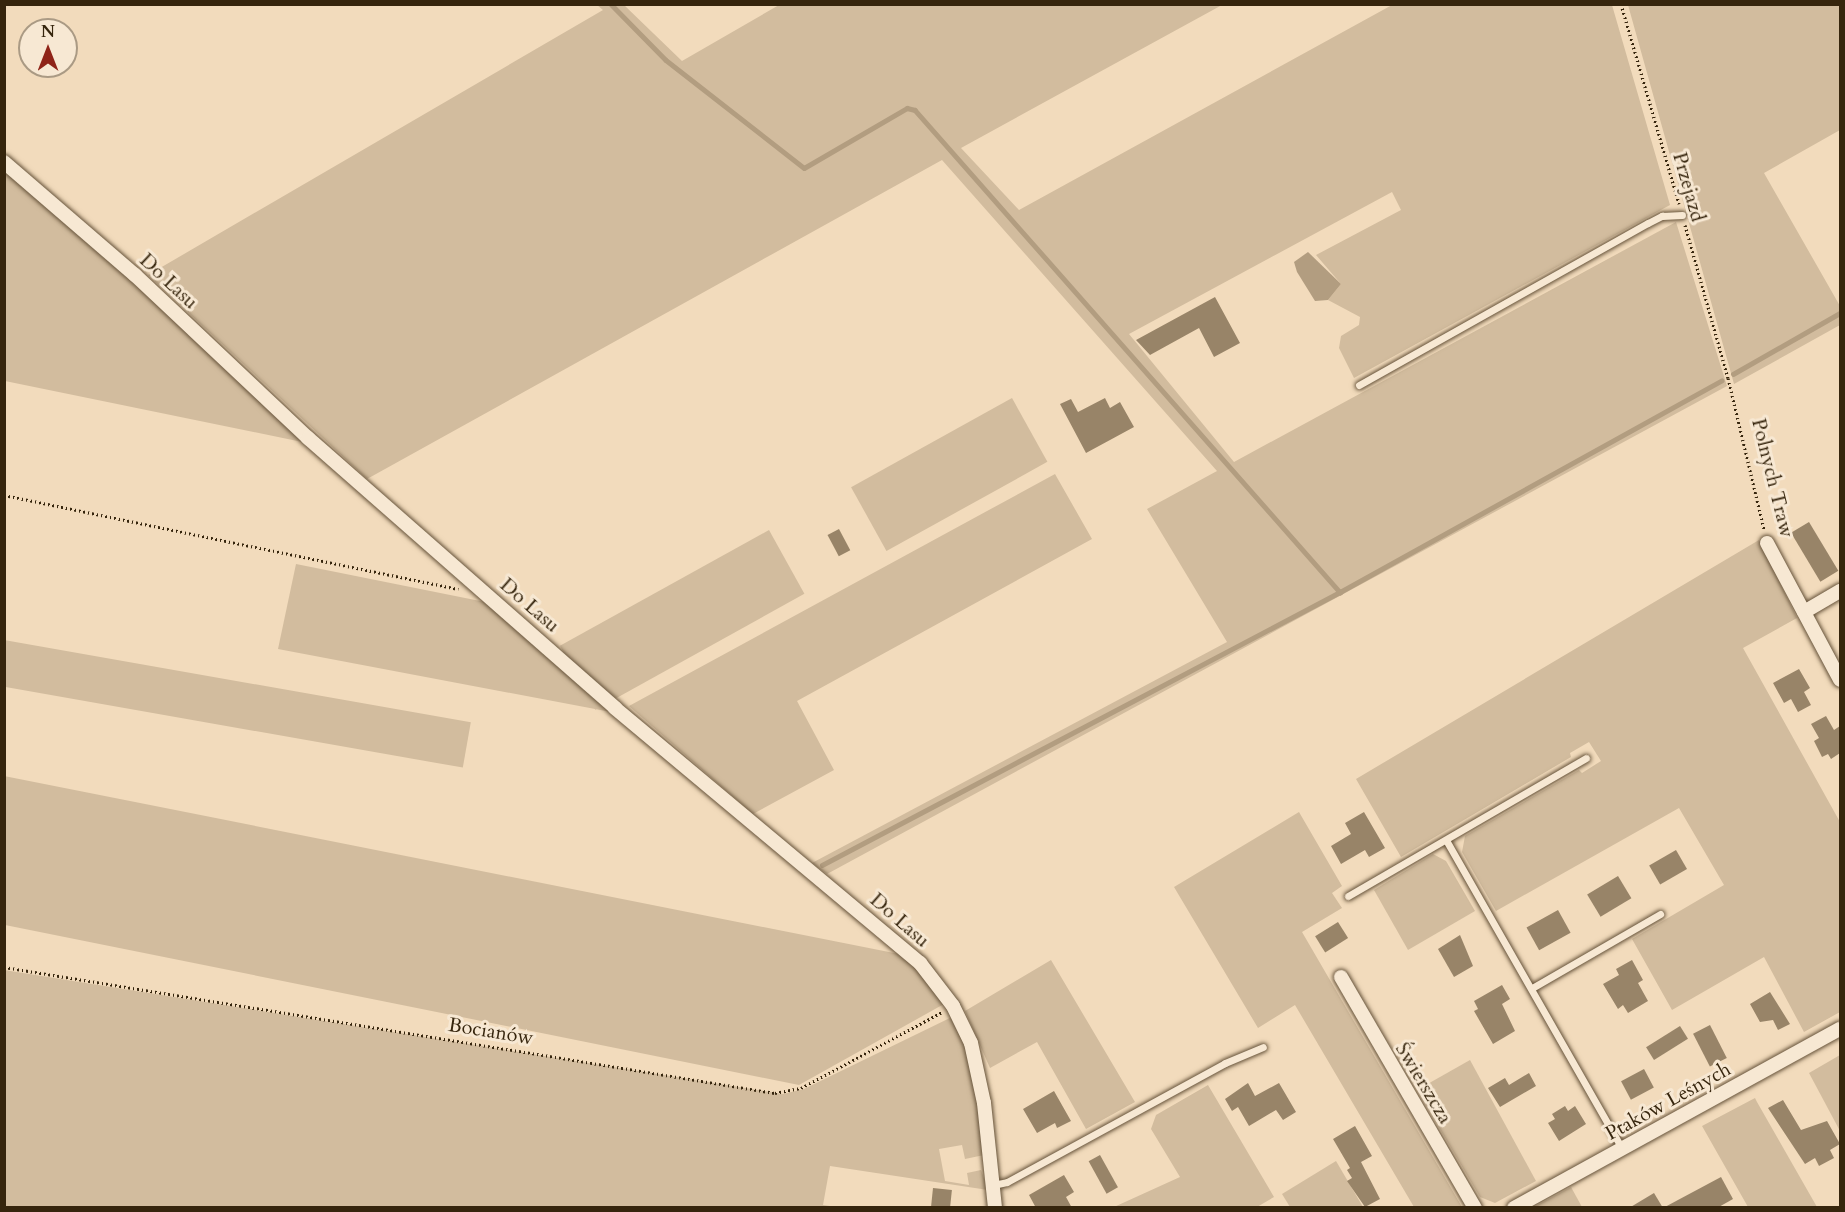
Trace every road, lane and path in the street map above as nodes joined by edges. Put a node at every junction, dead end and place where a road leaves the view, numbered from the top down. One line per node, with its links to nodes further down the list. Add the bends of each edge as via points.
1 (1621, 4): 3 (path, Przejazd)
2 (4, 162): 9 (street, Do Lasu)
3 (1682, 215): 4 (path, Przejazd); 5 (lane, via 1662,216 1648,223)
4 (1728, 378): 7 (path, Polnych Traw)
5 (1359, 385)
6 (4, 495): 9 (path)
7 (1767, 543): 10 (street, Polnych Traw)
8 (1840, 591): 10 (street)
9 (489, 595): 19 (street, Do Lasu, via 716,793 877,924 920,963)
10 (1804, 612): 11 (street, Polnych Traw)
11 (1840, 680)
12 (1586, 758): 13 (lane)
13 (1446, 840): 14 (lane); 18 (lane)
14 (1348, 896)
15 (1660, 914): 18 (lane)
16 (4, 967): 19 (path, Bocianów, via 776,1093 801,1088)
17 (1341, 977): 25 (street, Świerszcza)
18 (1532, 988): 22 (lane)
19 (953, 1006): 23 (street, Do Lasu, via 971,1043 984,1103)
20 (1840, 1029): 22 (street, Ptaków Leśnych)
21 (1263, 1047): 23 (lane, via 1225,1063 1007,1182)
22 (1622, 1148): 26 (street, Ptaków Leśnych)
23 (993, 1185): 24 (street, Do Lasu)
24 (995, 1208)
25 (1475, 1208)
26 (1514, 1208)

